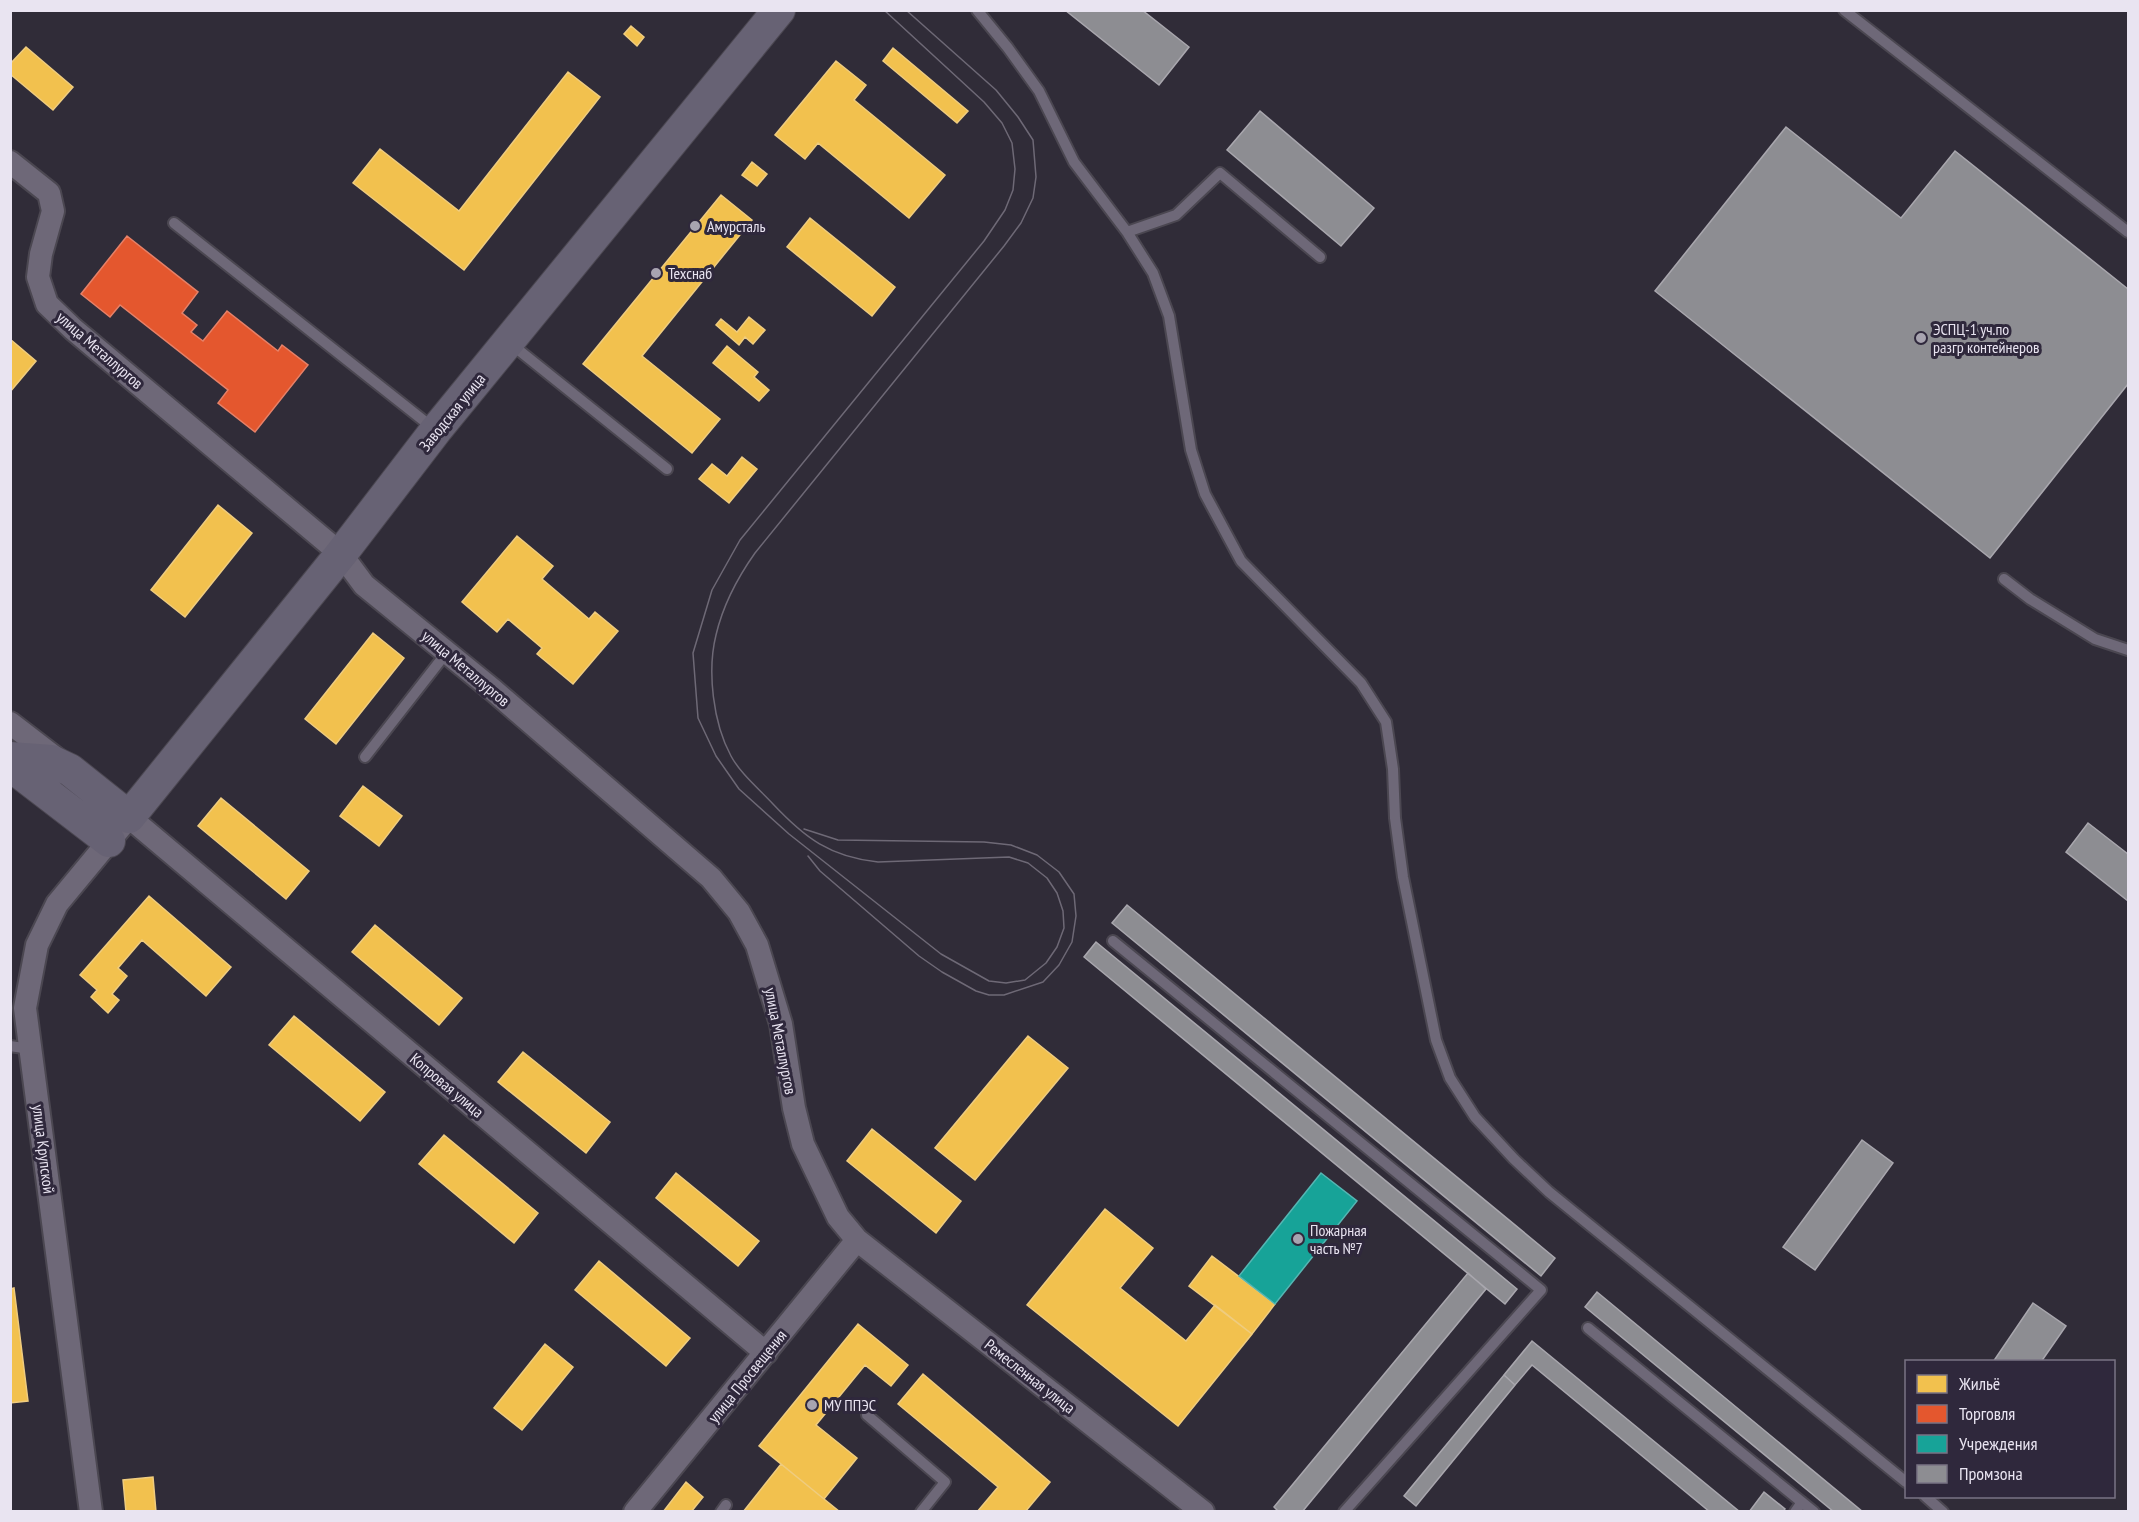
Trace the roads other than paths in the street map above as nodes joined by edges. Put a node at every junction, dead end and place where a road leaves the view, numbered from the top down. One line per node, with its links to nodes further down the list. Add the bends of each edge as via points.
1 (779, 10): 9 (street, Заводская улица)
2 (977, 10): 6 (lane, via 1039,91 1074,162)
3 (1844, 10): 7 (lane)
4 (10, 162): 12 (street, улица Металлургов, via 49,193 53,211 38,277 47,304)
5 (174, 223): 10 (lane)
6 (1127, 232): 8 (lane, via 1176,215 1220,173); 28 (lane, via 1153,273 1169,316 1191,450 1210,503 1241,561 1361,684 1386,722 1404,877 1436,1040 1450,1078 1475,1117 1549,1192)
7 (2128, 232)
8 (1320, 257)
9 (509, 342): 10 (street, Заводская улица); 11 (lane)
10 (435, 430): 12 (street, Заводская улица)
11 (667, 469)
12 (341, 554): 15 (street, улица Металлургов, via 364,585); 20 (street, Заводская улица)
13 (2004, 579): 14 (lane, via 2095,639)
14 (2128, 650)
15 (447, 652): 17 (lane); 24 (street, улица Металлургов, via 711,878 739,912 757,945 774,997 802,1144 838,1217)
16 (10, 723): 19 (street)
17 (365, 757)
18 (15, 770): 19 (street, via 51,761); 21 (street)
19 (70, 770): 20 (street)
20 (129, 817): 21 (street, улица Крупской); 26 (street, Копровая улица)
21 (109, 841): 23 (street, улица Крупской, via 57,904 37,945)
22 (1113, 941): 35 (lane, via 1540,1290)
23 (21, 1047): 31 (street, улица Крупской)
24 (857, 1240): 26 (street, улица Просвещения); 34 (street, Ремесленная улица)
25 (1588, 1328): 30 (lane)
26 (766, 1353): 32 (street, улица Просвещения)
27 (867, 1415): 33 (lane, via 945,1482)
28 (1905, 1481)
29 (1926, 1498): 38 (lane)
30 (1802, 1502): 36 (lane); 37 (lane)
31 (92, 1512)
32 (635, 1512)
33 (921, 1512)
34 (1203, 1512)
35 (1344, 1512)
36 (1795, 1512)
37 (1814, 1512)
38 (1943, 1512)

